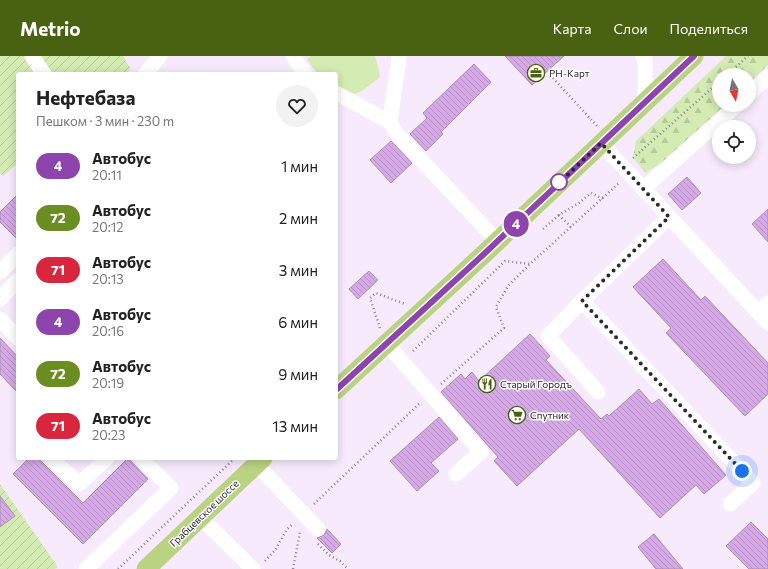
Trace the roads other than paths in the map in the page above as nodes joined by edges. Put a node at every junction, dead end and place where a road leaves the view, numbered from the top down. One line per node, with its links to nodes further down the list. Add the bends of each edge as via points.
1 (32, 56): 7 (street)
2 (160, 56): 8 (street)
3 (293, 56): 9 (street)
4 (399, 56): 15 (street)
5 (643, 56): 13 (street)
6 (694, 56): 13 (main road)
7 (43, 72)
8 (147, 72)
9 (304, 72)
10 (768, 77): 11 (street)
11 (756, 88)
12 (338, 94): 15 (street)
13 (645, 102): 16 (main road)
14 (729, 112): 17 (street)
15 (390, 122): 19 (street, via 396,134)
16 (601, 143): 17 (street); 19 (main road)
17 (644, 189): 18 (street)
18 (669, 217): 24 (street); 25 (street)
19 (497, 241): 29 (main road)
20 (16, 256): 21 (street)
21 (0, 272)
22 (16, 282): 23 (street)
23 (0, 299)
24 (582, 301): 31 (street, via 548,336); 37 (street, via 753,482)
25 (763, 307): 27 (street)
26 (0, 318): 28 (street)
27 (768, 323)
28 (16, 336)
29 (383, 336): 30 (main road); 36 (street, via 402,362 481,452)
30 (338, 388)
31 (598, 392)
32 (53, 460): 33 (street, via 79,484)
33 (105, 460)
34 (143, 460): 41 (street, via 171,488)
35 (260, 461): 38 (main road, Грабцевское шоссе); 39 (street)
36 (456, 474)
37 (730, 504)
38 (200, 517): 40 (street); 42 (main road, Грабцевское шоссе)
39 (318, 529)
40 (257, 567)
41 (86, 569)
42 (146, 569)

